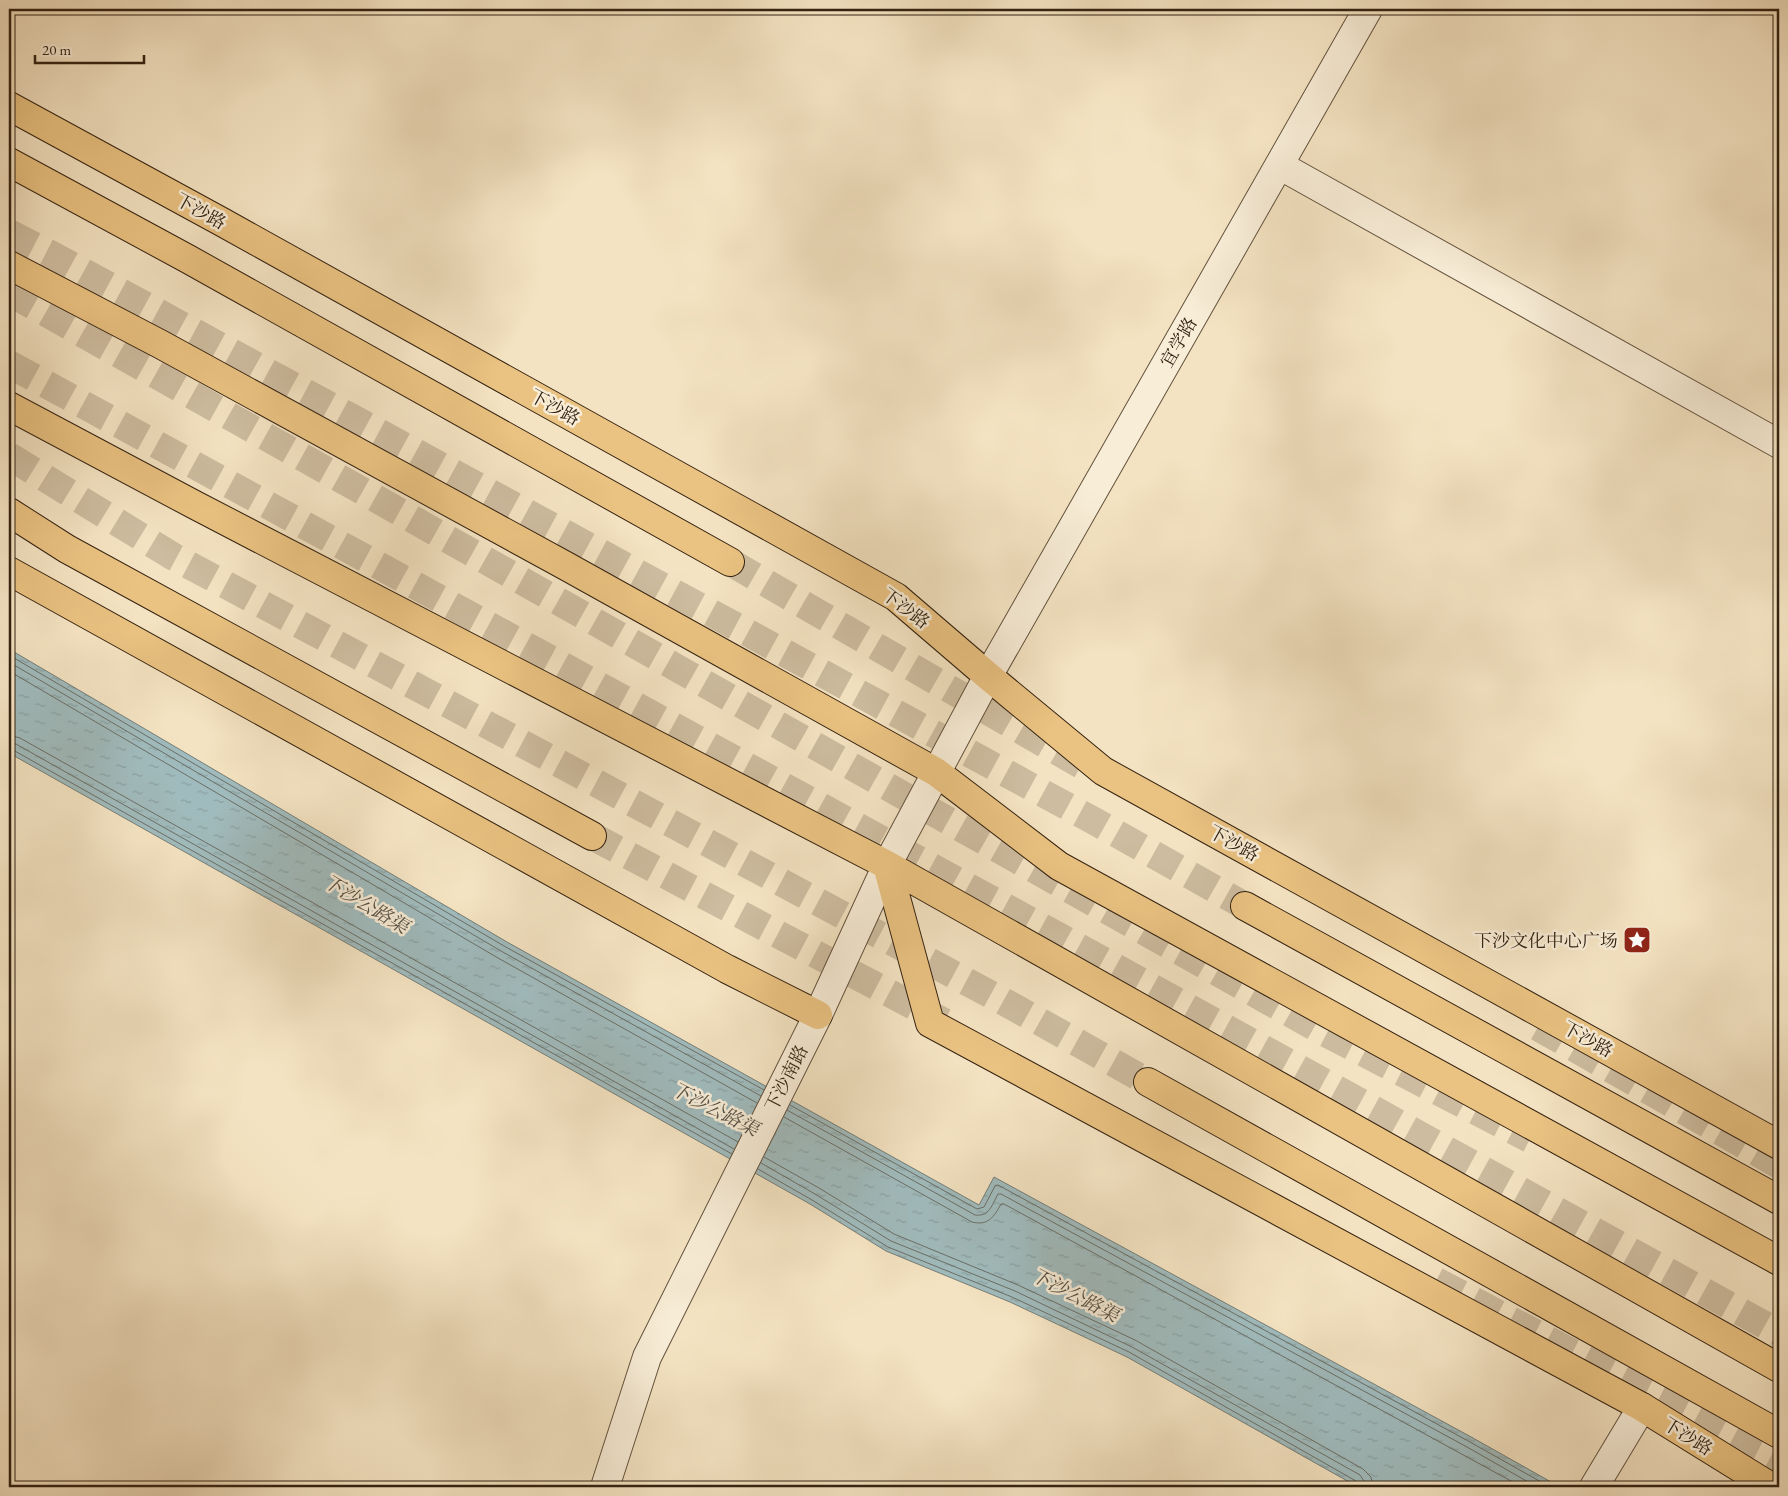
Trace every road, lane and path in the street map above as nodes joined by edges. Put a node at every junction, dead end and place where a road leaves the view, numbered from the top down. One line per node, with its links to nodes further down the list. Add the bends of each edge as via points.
1 (1368, 9): 4 (street, 宜学路)
2 (9, 106): 11 (main road, 下沙路, via 896,597)
3 (9, 162): 9 (main road)
4 (1279, 165): 7 (street); 11 (street, 宜学路)
5 (9, 266): 12 (main road, via 160,344)
6 (9, 406): 14 (main road)
7 (1779, 444)
8 (9, 512): 13 (main road, via 67,549)
9 (730, 562)
10 (9, 571): 16 (main road, via 718,964)
11 (988, 676): 12 (street, 下沙南路); 18 (main road, 下沙路, via 1103,770)
12 (936, 772): 14 (street, 下沙南路); 20 (main road, via 1059,866)
13 (592, 836)
14 (888, 865): 16 (street, 下沙南路); 21 (main road); 22 (main road, 下沙路, via 930,1023)
15 (1245, 906): 19 (main road)
16 (818, 1014): 24 (street, 下沙南路, via 647,1357)
17 (1148, 1082): 23 (main road)
18 (1779, 1145)
19 (1779, 1200)
20 (1779, 1261)
21 (1779, 1368)
22 (1642, 1408): 25 (street); 26 (main road, 下沙路)
23 (1779, 1434)
24 (605, 1487)
25 (1594, 1487)
26 (1771, 1487)

